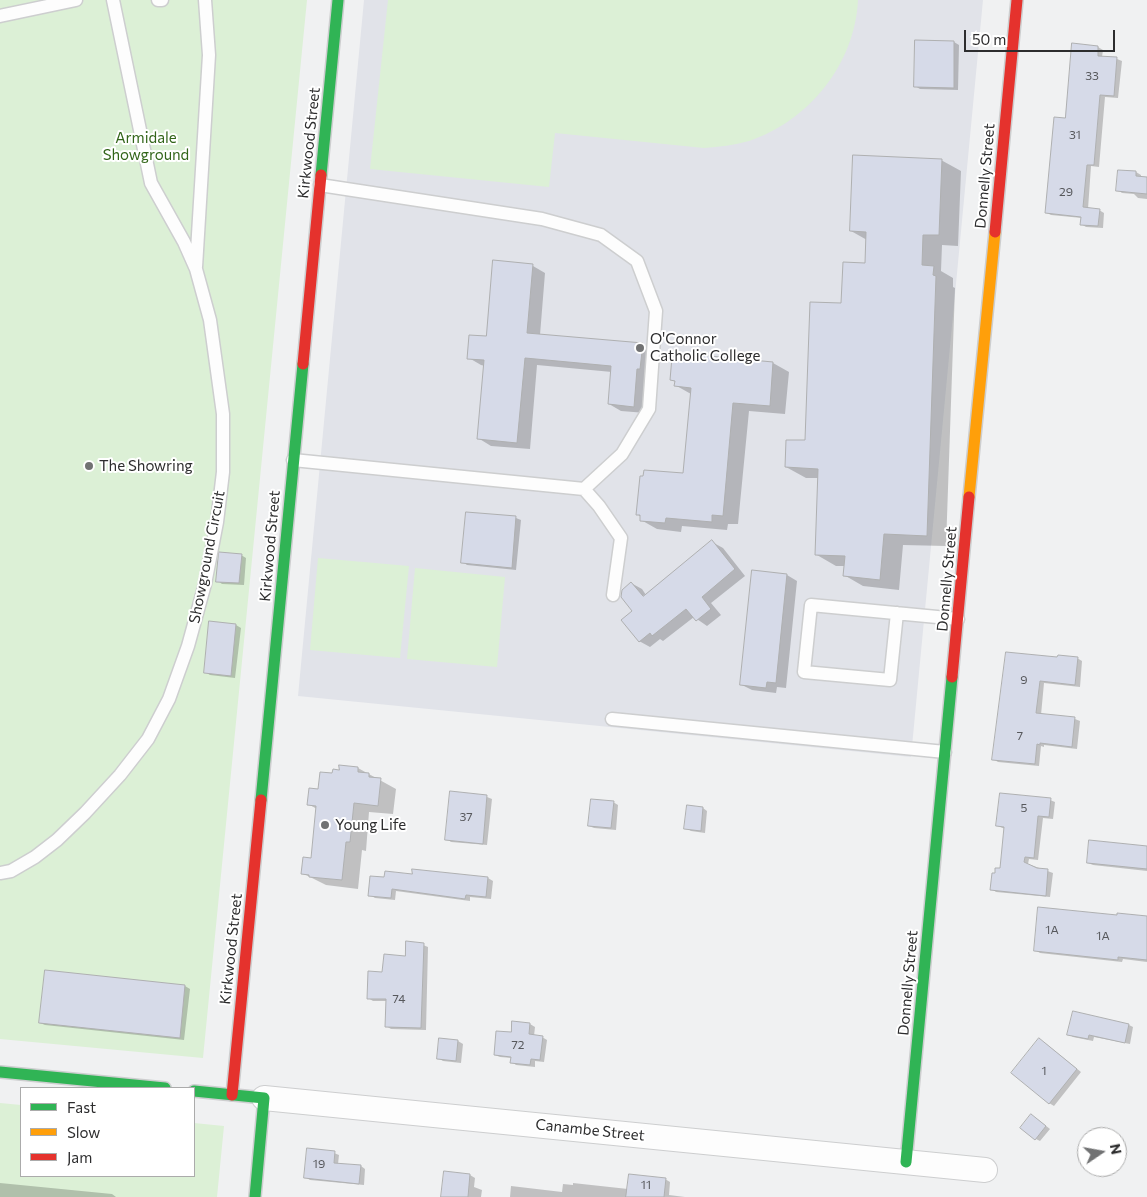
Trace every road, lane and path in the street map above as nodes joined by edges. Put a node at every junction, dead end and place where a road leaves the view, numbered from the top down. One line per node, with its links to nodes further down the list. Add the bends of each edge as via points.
1 (76, 0): 8 (lane)
2 (113, 0): 10 (lane, Showground Circuit, via 152,183)
3 (158, 0): 4 (lane)
4 (162, 0)
5 (205, 0): 10 (lane, via 209,55)
6 (338, 0): 9 (street, Kirkwood Street)
7 (1017, 0): 15 (street, Donnelly Street)
8 (0, 16)
9 (320, 185): 11 (street, Kirkwood Street); 12 (lane, via 542,219 601,234 637,261 656,311 650,409 622,454)
10 (196, 269): 18 (lane, Showground Circuit, via 210,320 217,367 223,414 223,472 217,522 188,646 169,699 148,739 120,775 57,840 11,871)
11 (293, 460): 12 (lane); 22 (street, Kirkwood Street)
12 (584, 489): 13 (lane, via 621,538)
13 (613, 595)
14 (896, 613): 14 (lane, via 890,680 804,672 811,605); 15 (lane)
15 (958, 619): 17 (street, Donnelly Street)
16 (612, 719): 17 (lane)
17 (945, 752): 24 (street, Donnelly Street)
18 (0, 873)
19 (0, 1072): 20 (street)
20 (155, 1087)
21 (195, 1091): 22 (street, Canambe Street)
22 (232, 1095): 23 (street, Canambe Street)
23 (264, 1098): 24 (street, Canambe Street); 26 (street)
24 (906, 1162): 25 (street, Canambe Street)
25 (985, 1170)
26 (255, 1197)

